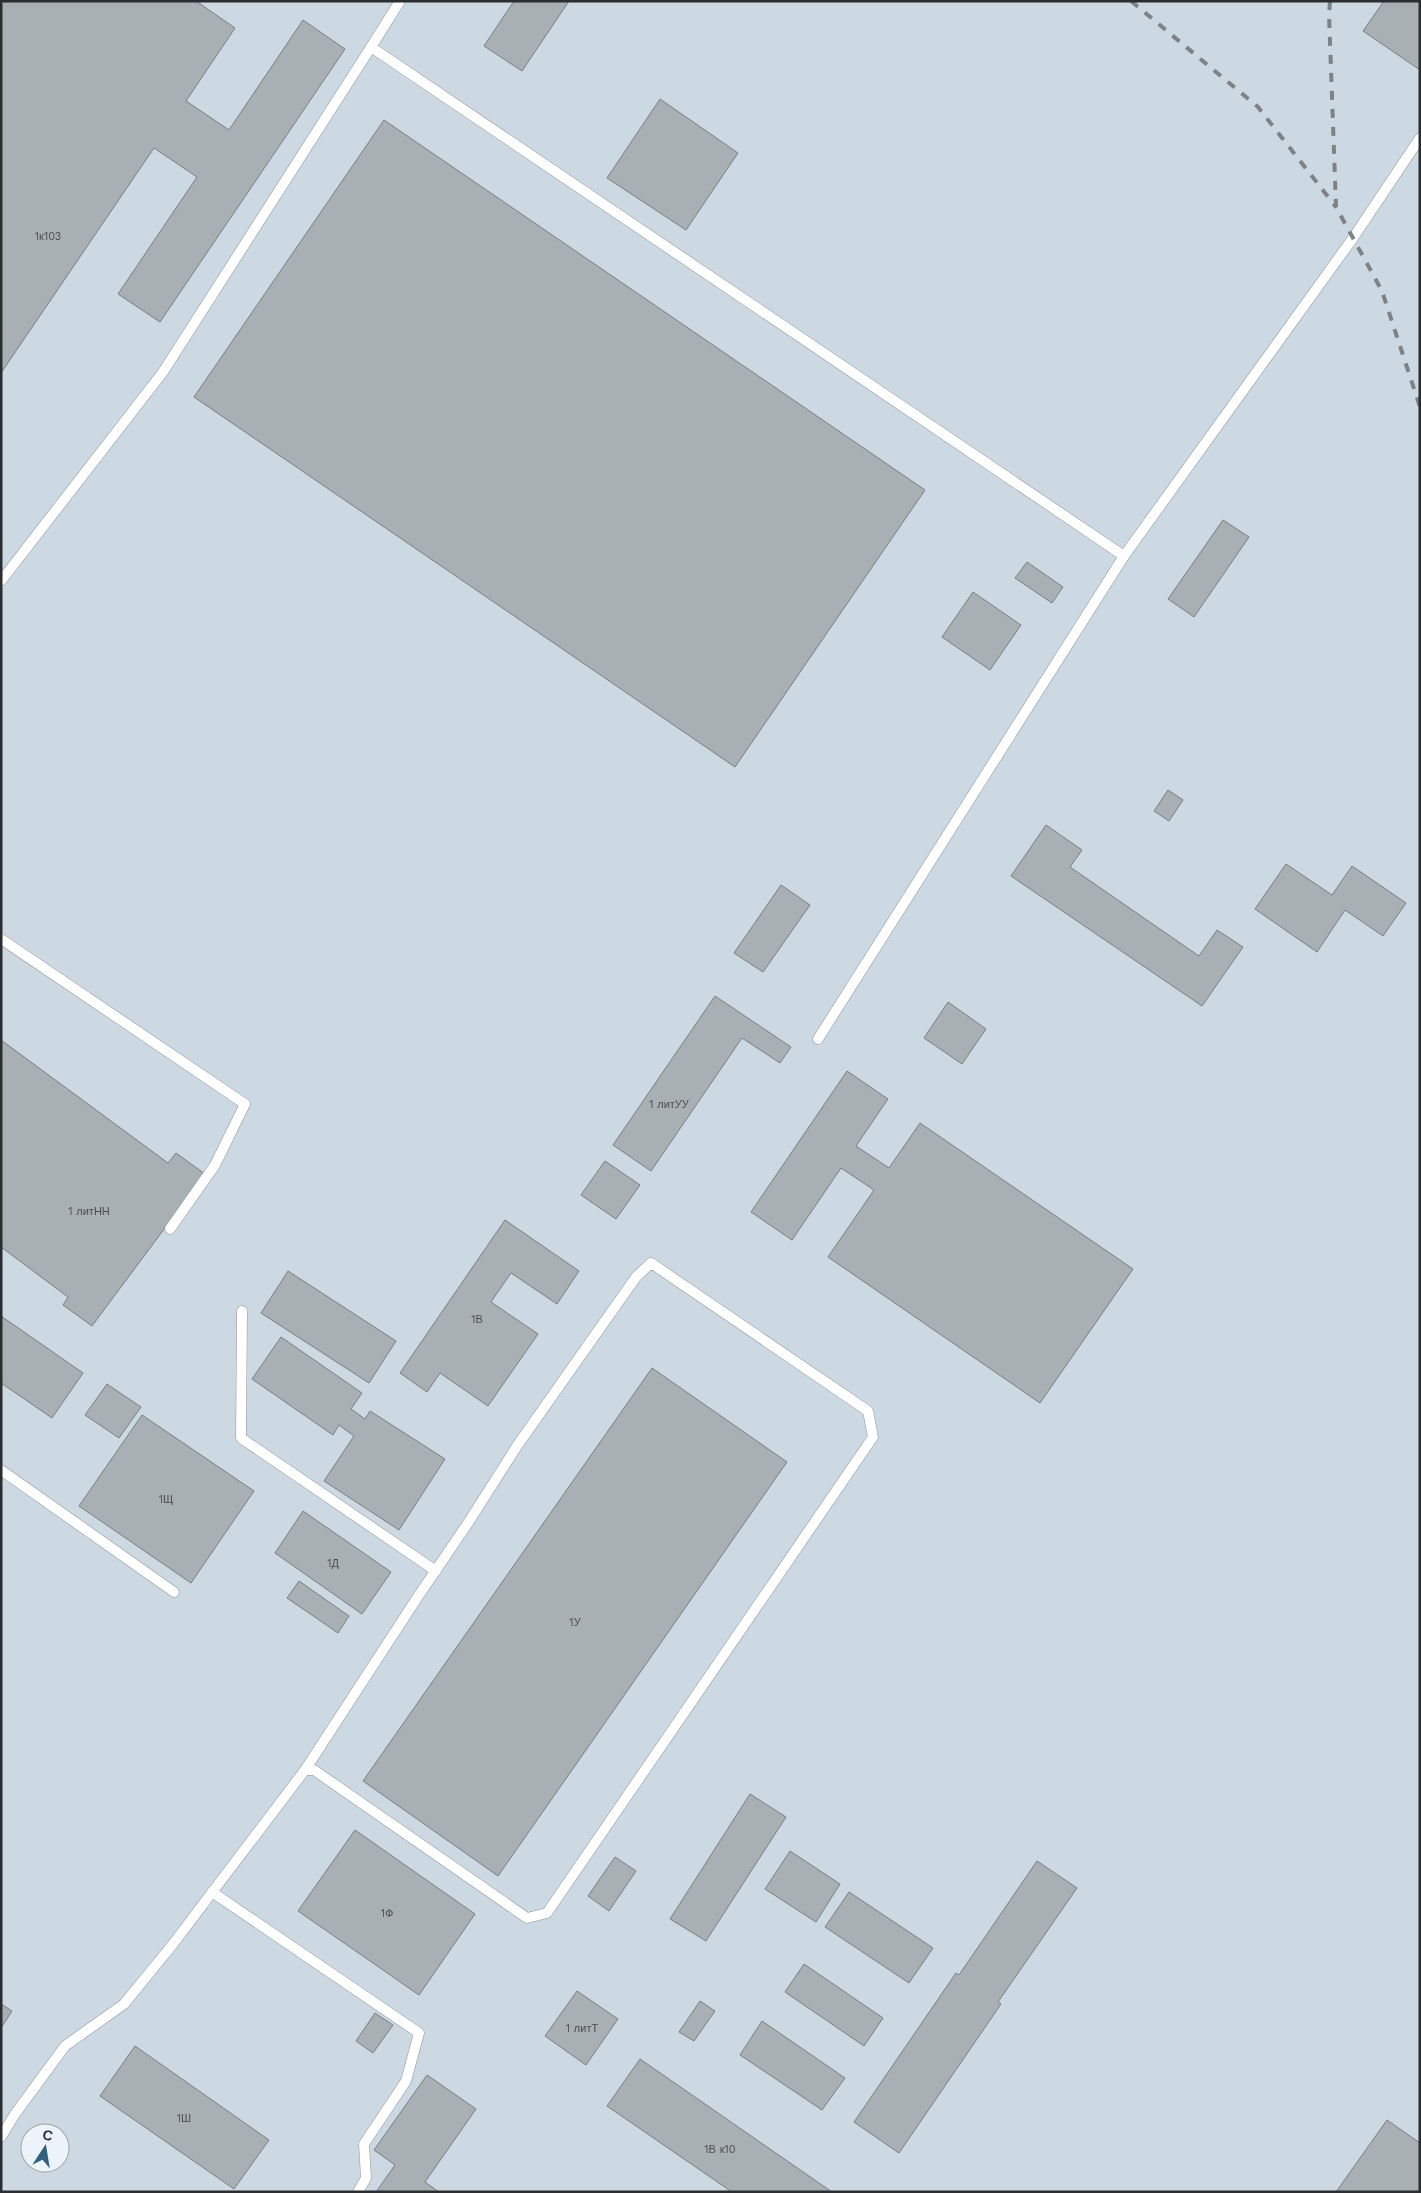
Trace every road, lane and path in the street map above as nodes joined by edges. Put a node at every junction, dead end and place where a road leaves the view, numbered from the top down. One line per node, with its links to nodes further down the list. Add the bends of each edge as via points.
1 (395, 3): 2 (lane)
2 (371, 47): 4 (lane); 5 (lane, via 163,372)
3 (1420, 138): 4 (lane, via 1353,238)
4 (1124, 556): 7 (lane)
5 (1, 581)
6 (1, 938): 8 (lane, via 246,1104 215,1165)
7 (818, 1039)
8 (170, 1229)
9 (242, 1311): 11 (lane, via 241,1438)
10 (1, 1470): 12 (lane)
11 (436, 1571): 13 (lane); 13 (lane, via 522,1438 636,1277 651,1263 868,1411 874,1437 547,1913 527,1918 314,1770)
12 (174, 1592)
13 (305, 1770): 14 (lane)
14 (212, 1892): 15 (lane, via 124,2004 65,2046); 16 (lane, via 419,2033 406,2081 364,2144 366,2178)
15 (1, 2137)
16 (358, 2192)

